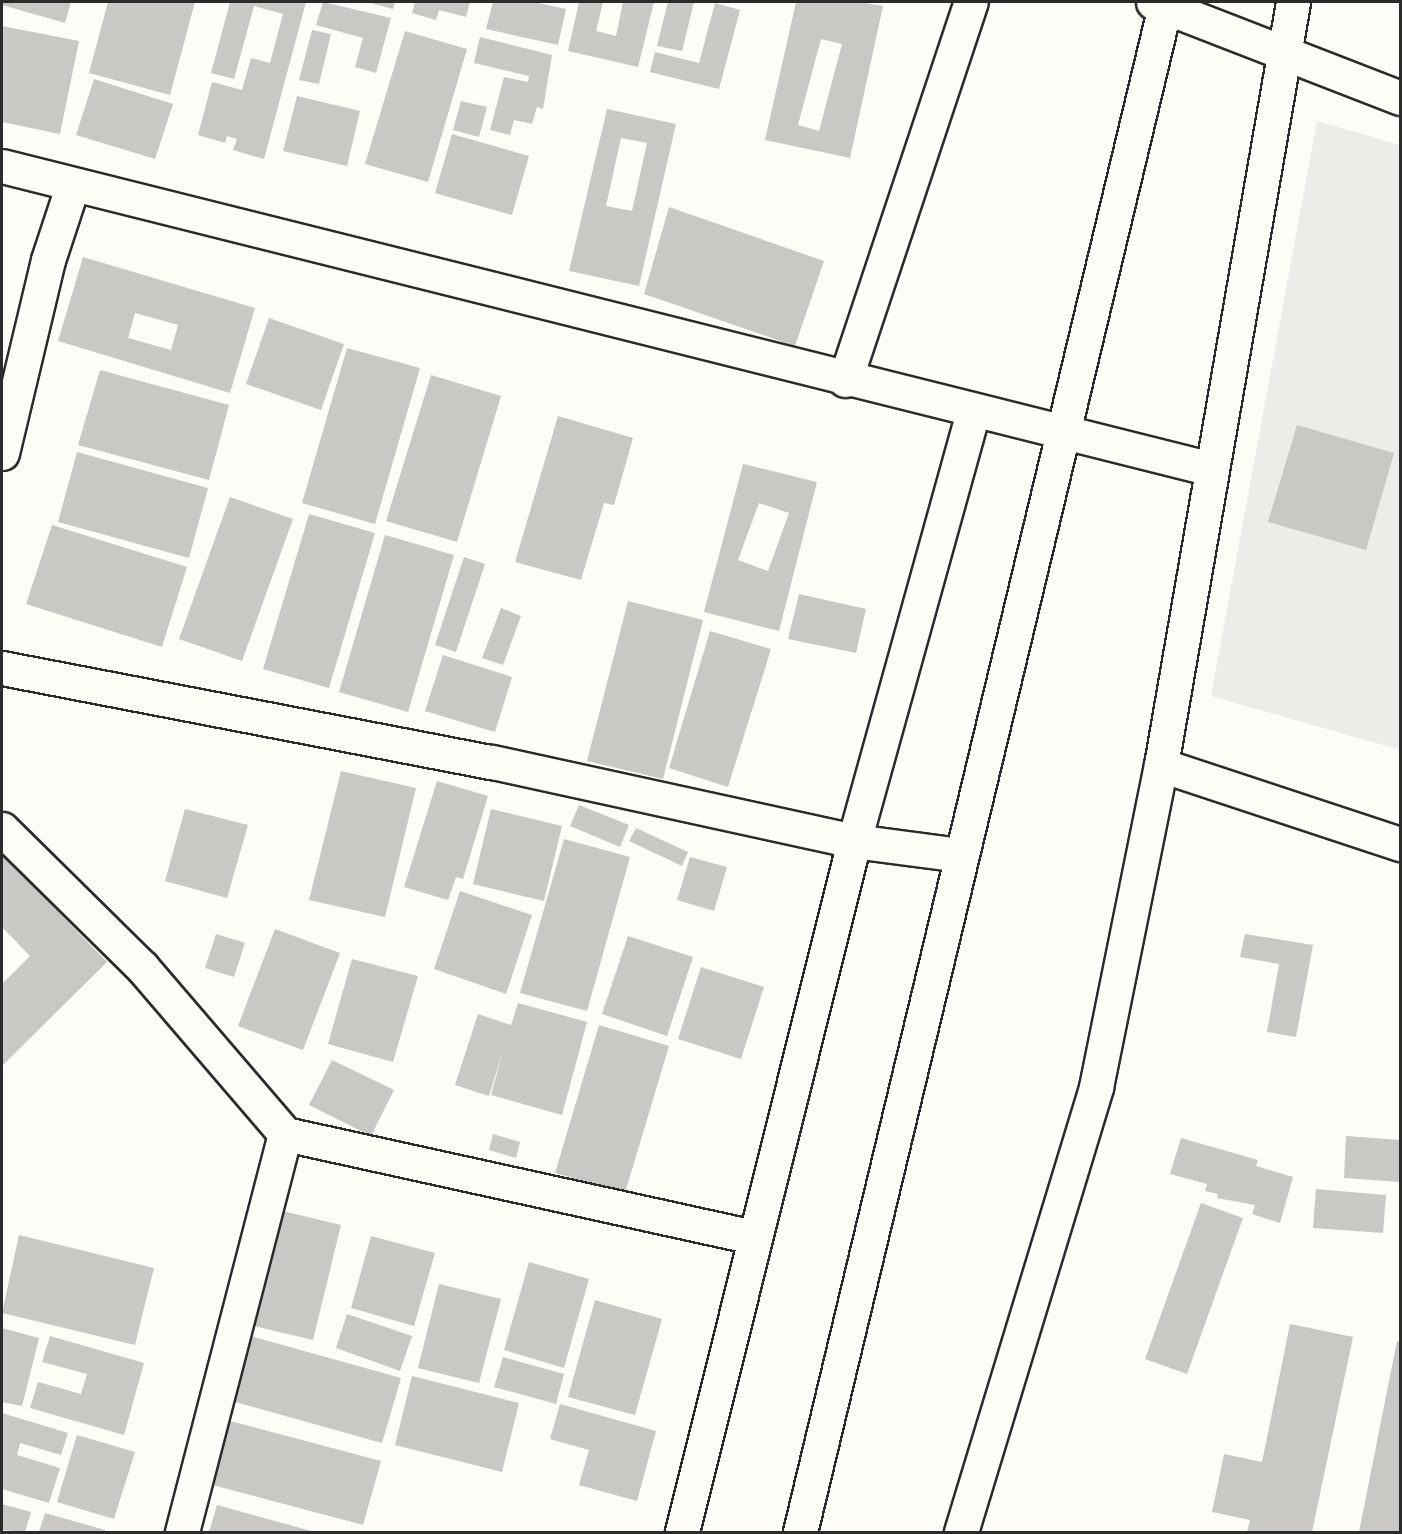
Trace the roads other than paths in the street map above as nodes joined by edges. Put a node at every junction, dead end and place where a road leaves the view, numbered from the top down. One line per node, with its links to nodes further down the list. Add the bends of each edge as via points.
1 (971, 2): 8 (street)
2 (1161, 2): 4 (street); 10 (street)
3 (1293, 2): 4 (street)
4 (1282, 51): 5 (street); 12 (street)
5 (1401, 98)
6 (2, 166): 7 (street)
7 (72, 187): 8 (street); 11 (street, via 48,260)
8 (845, 380): 9 (street)
9 (973, 411): 10 (street); 16 (street)
10 (1063, 433): 12 (street); 18 (street)
11 (2, 453)
12 (1212, 469): 14 (street)
13 (2, 668): 16 (street, via 492,762)
14 (1161, 765): 17 (street); 24 (street, via 1095,1087)
15 (2, 829): 19 (street, via 141,967)
16 (854, 841): 18 (street); 20 (street)
17 (1401, 844)
18 (961, 855): 23 (street)
19 (285, 1134): 20 (street); 21 (street)
20 (754, 1237): 22 (street)
21 (182, 1533)
22 (682, 1533)
23 (800, 1533)
24 (961, 1533)

